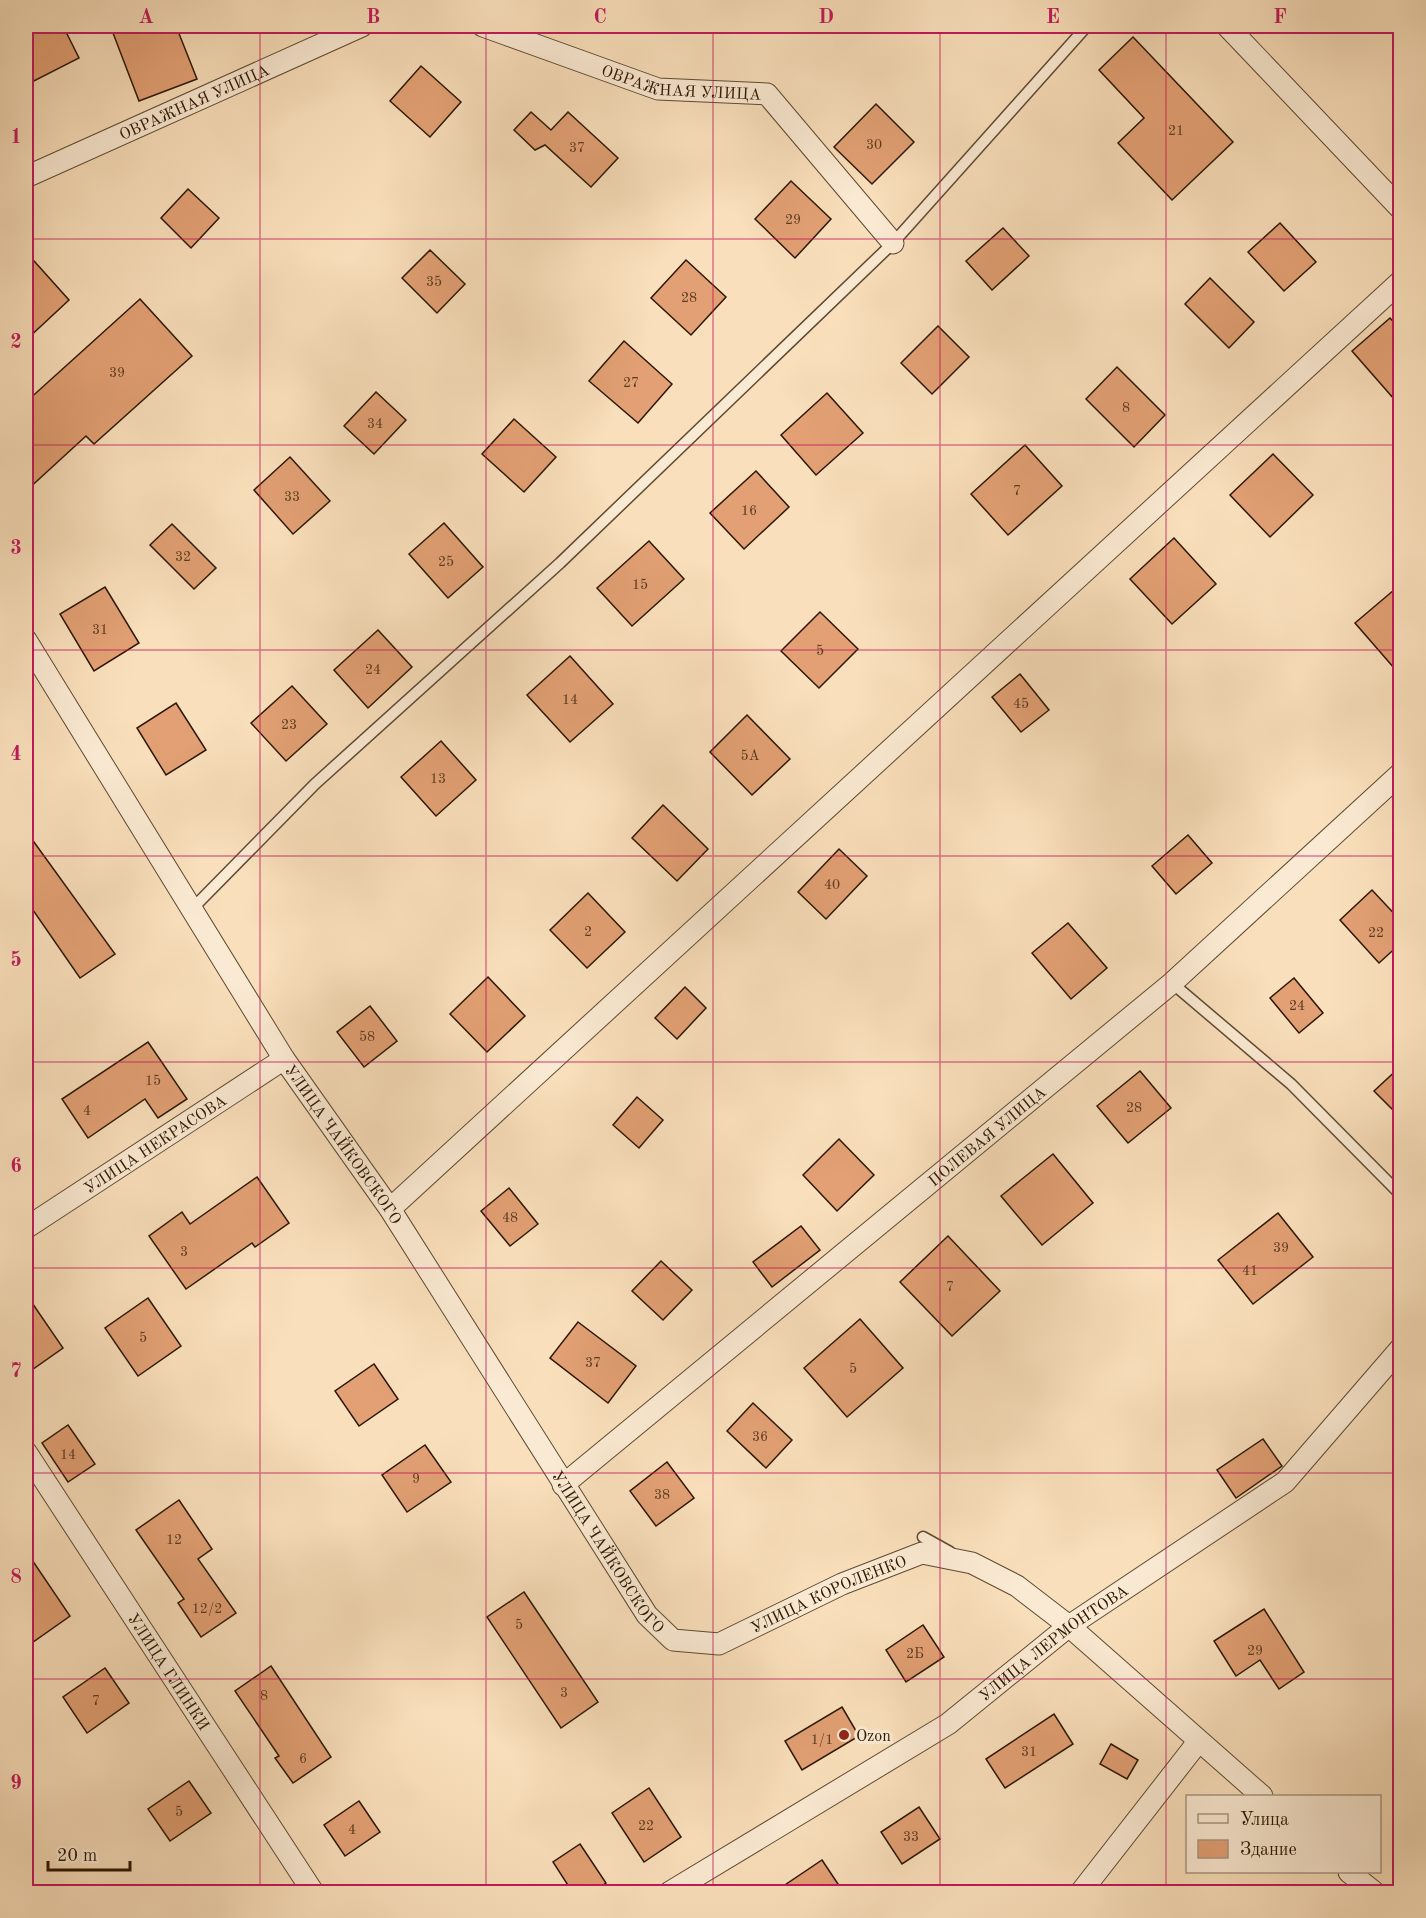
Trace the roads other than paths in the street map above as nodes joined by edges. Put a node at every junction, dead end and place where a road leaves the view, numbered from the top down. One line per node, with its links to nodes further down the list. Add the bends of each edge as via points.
1 (363, 26): 5 (street, ОВРАЖНАЯ УЛИЦА)
2 (483, 26): 7 (street, ОВРАЖНАЯ УЛИЦА, via 658,89 767,94)
3 (1088, 26): 7 (lane)
4 (1227, 26): 6 (street)
5 (26, 177)
6 (1401, 208)
7 (893, 243): 11 (lane, via 560,563 315,784)
8 (1401, 282): 15 (street)
9 (26, 640): 11 (street, УЛИЦА ЧАЙКОВСКОГО)
10 (1401, 774): 12 (street, ПОЛЕВАЯ УЛИЦА)
11 (193, 908): 13 (street, УЛИЦА ЧАЙКОВСКОГО)
12 (1172, 983): 14 (lane, via 1291,1084); 19 (street, ПОЛЕВАЯ УЛИЦА)
13 (284, 1059): 15 (street, УЛИЦА ЧАЙКОВСКОГО); 16 (street, УЛИЦА НЕКРАСОВА)
14 (1401, 1194)
15 (390, 1209): 19 (street, УЛИЦА ЧАЙКОВСКОГО)
16 (26, 1228)
17 (1401, 1349): 22 (street, УЛИЦА ЛЕРМОНТОВА, via 1285,1482)
18 (26, 1452): 27 (street, УЛИЦА ГЛИНКИ)
19 (563, 1485): 23 (street, УЛИЦА ЧАЙКОВСКОГО, via 647,1615)
20 (923, 1537): 21 (lane)
21 (972, 1563): 22 (street, УЛИЦА КОРОЛЕНКО, via 1017,1586); 23 (street, УЛИЦА КОРОЛЕНКО, via 922,1553 842,1584 719,1644)
22 (1069, 1626): 24 (street, УЛИЦА КОРОЛЕНКО); 28 (street, УЛИЦА ЛЕРМОНТОВА, via 948,1724)
23 (673, 1640)
24 (1198, 1742): 25 (street, УЛИЦА КОРОЛЕНКО); 29 (street)
25 (1260, 1795)
26 (1350, 1873): 30 (street)
27 (314, 1893)
28 (670, 1893)
29 (1081, 1893)
30 (1374, 1893)

